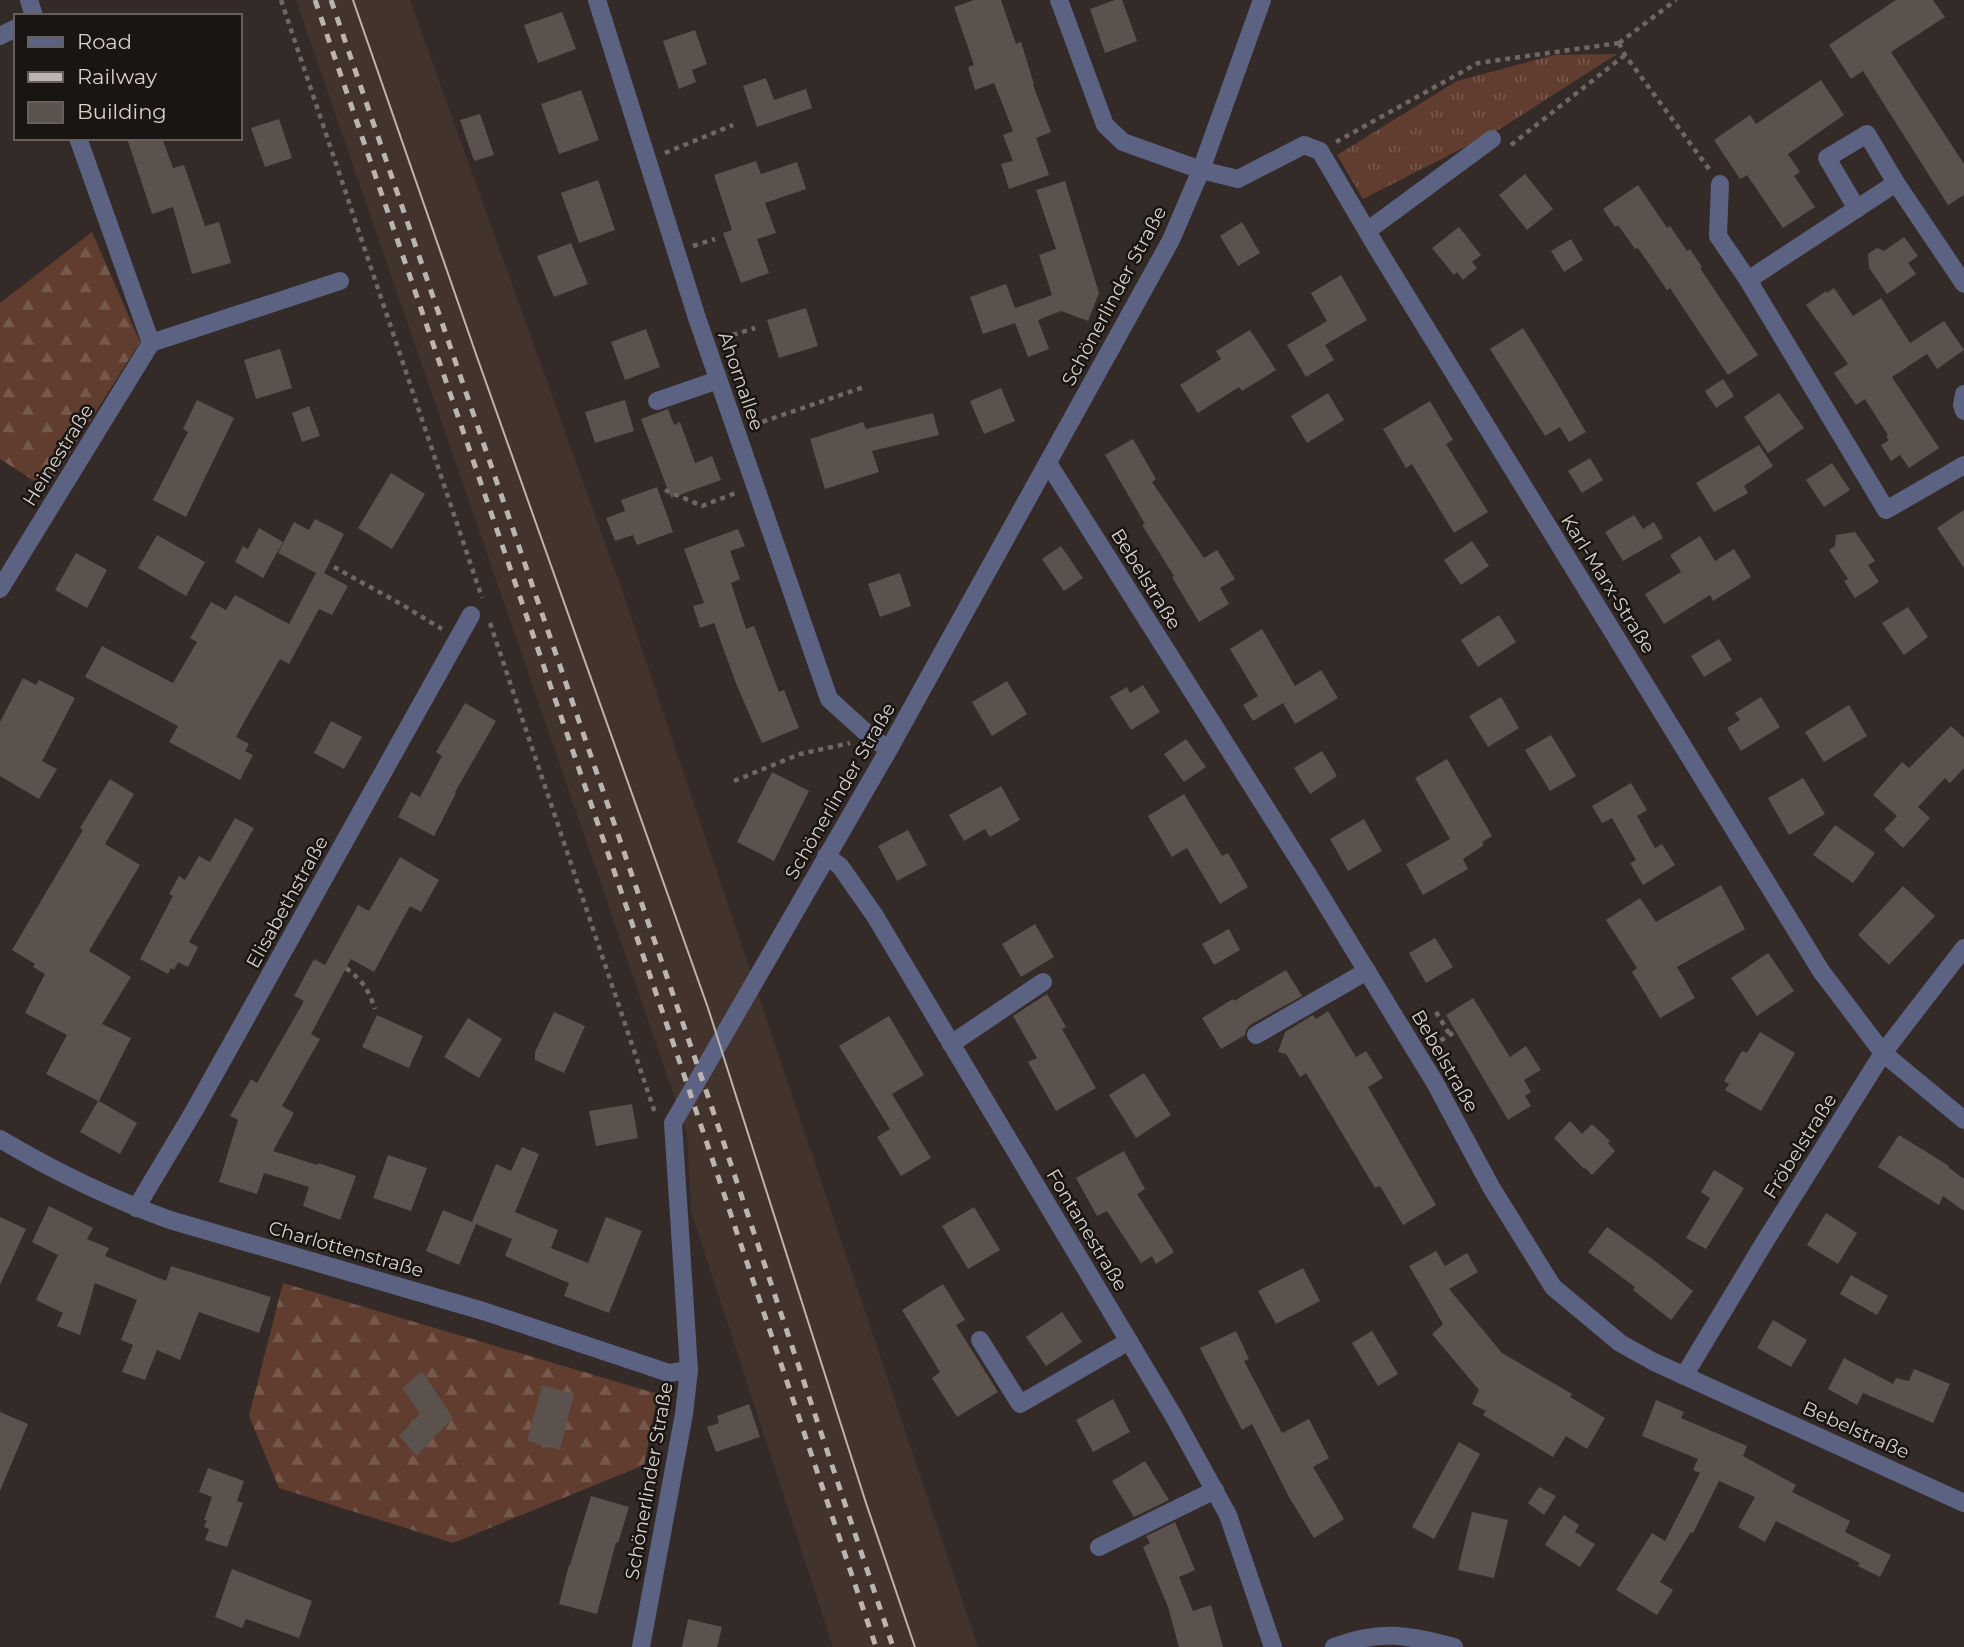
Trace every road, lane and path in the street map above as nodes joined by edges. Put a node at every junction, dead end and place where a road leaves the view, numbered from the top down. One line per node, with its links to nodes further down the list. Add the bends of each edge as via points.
1 (281, 0): 37 (path)
2 (597, 0): 13 (street, Ahornallee)
3 (1059, 0): 14 (street, via 1105,125 1123,142)
4 (1262, 0): 14 (street, Schönerlinder Straße)
5 (1676, 0): 6 (path)
6 (1619, 43): 7 (path); 12 (path, via 1478,63)
7 (1625, 55): 11 (path); 16 (path)
8 (733, 125): 13 (path)
9 (1492, 139): 18 (street)
10 (79, 140): 23 (street)
11 (1511, 145)
12 (1320, 151): 14 (street, via 1304,145 1238,179); 18 (street, Karl-Marx-Straße)
13 (647, 160): 24 (street, Ahornallee)
14 (1202, 170): 31 (street, Schönerlinder Straße, via 1171,240)
15 (1896, 183): 17 (street); 17 (street, via 1867,134 1827,158); 21 (street)
16 (1720, 184): 19 (street, via 1718,236)
17 (1857, 209): 19 (street)
18 (1367, 231): 53 (street, Karl-Marx-Straße, via 1821,971)
19 (1748, 280): 32 (street, via 1886,510)
20 (340, 281): 23 (street)
21 (1964, 285)
22 (755, 328): 24 (path)
23 (151, 343): 36 (street, Heinestraße)
24 (706, 344): 25 (street, Ahornallee)
25 (718, 380): 28 (street); 30 (street, Ahornallee)
26 (864, 387): 30 (path)
27 (1964, 394): 29 (street)
28 (657, 401)
29 (1964, 411)
30 (736, 430): 33 (street, Ahornallee)
31 (1048, 463): 41 (street, Schönerlinder Straße); 46 (street, Bebelstraße)
32 (1964, 466)
33 (755, 485): 34 (path, via 702,506); 40 (street, Ahornallee, via 829,699)
34 (665, 490)
35 (334, 567): 39 (path)
36 (0, 589)
37 (482, 599)
38 (479, 613): 39 (street, Elisabethstraße); 54 (path)
39 (458, 639): 57 (street, Elisabethstraße)
40 (872, 738): 41 (street, Ahornallee); 42 (path, via 800,754)
41 (889, 750): 43 (street, Schönerlinder Straße)
42 (734, 781)
43 (827, 856): 52 (street, Fontanestraße, via 840,866 875,916); 60 (street, Schönerlinder Straße, via 673,1123)
44 (1964, 948): 53 (street, Fröbelstraße)
45 (346, 968): 48 (path, via 361,979)
46 (1367, 971): 50 (street); 61 (street, Bebelstraße, via 1553,1287 1620,1343)
47 (1043, 982): 52 (street)
48 (375, 1009)
49 (1436, 1012): 51 (path)
50 (1256, 1035)
51 (1450, 1035)
52 (951, 1044): 59 (street, Fontanestraße)
53 (1884, 1053): 55 (street, Karl-Marx-Straße); 61 (street, Fröbelstraße)
54 (655, 1114)
55 (1964, 1120)
56 (0, 1139): 57 (street, Charlottenstraße)
57 (136, 1208): 60 (street, Charlottenstraße, via 483,1311 661,1371)
58 (980, 1340): 59 (street, via 1020,1404)
59 (1129, 1341): 62 (street, Fontanestraße)
60 (688, 1370): 65 (street, Schönerlinder Straße)
61 (1684, 1376): 63 (street, Bebelstraße)
62 (1214, 1490): 64 (street); 66 (street, Fontanestraße, via 1228,1515)
63 (1964, 1503)
64 (1099, 1547)
65 (641, 1647)
66 (1273, 1647)
67 (1334, 1647): 68 (street, via 1377,1635 1411,1636)
68 (1454, 1647)

